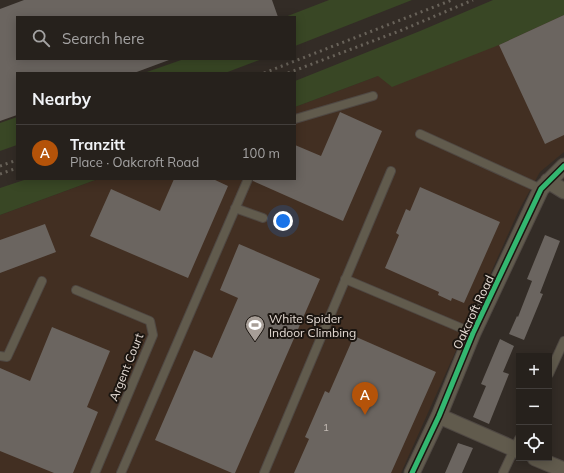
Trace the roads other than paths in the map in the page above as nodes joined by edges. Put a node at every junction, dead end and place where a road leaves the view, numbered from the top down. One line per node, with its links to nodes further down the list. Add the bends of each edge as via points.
1 (374, 96): 2 (lane)
2 (296, 119)
3 (420, 134): 7 (lane)
4 (564, 166): 7 (street, Oakcroft Road)
5 (391, 171): 11 (lane)
6 (248, 180): 9 (lane)
7 (545, 185): 8 (street); 14 (street, Oakcroft Road)
8 (564, 191)
9 (236, 208): 10 (lane); 24 (lane)
10 (263, 218)
11 (345, 279): 14 (lane); 25 (lane)
12 (42, 281): 16 (lane, via 8,357)
13 (76, 290): 23 (lane, Argent Court, via 150,321 153,335)
14 (473, 333): 18 (street, Oakcroft Road)
15 (564, 341): 17 (lane)
16 (0, 356)
17 (552, 367)
18 (439, 416): 19 (street); 26 (street, Oakcroft Road)
19 (516, 447)
20 (516, 449): 27 (lane)
21 (542, 461): 22 (street)
22 (564, 470)
23 (95, 473)
24 (121, 473)
25 (264, 473)
26 (412, 473)
27 (503, 473)

